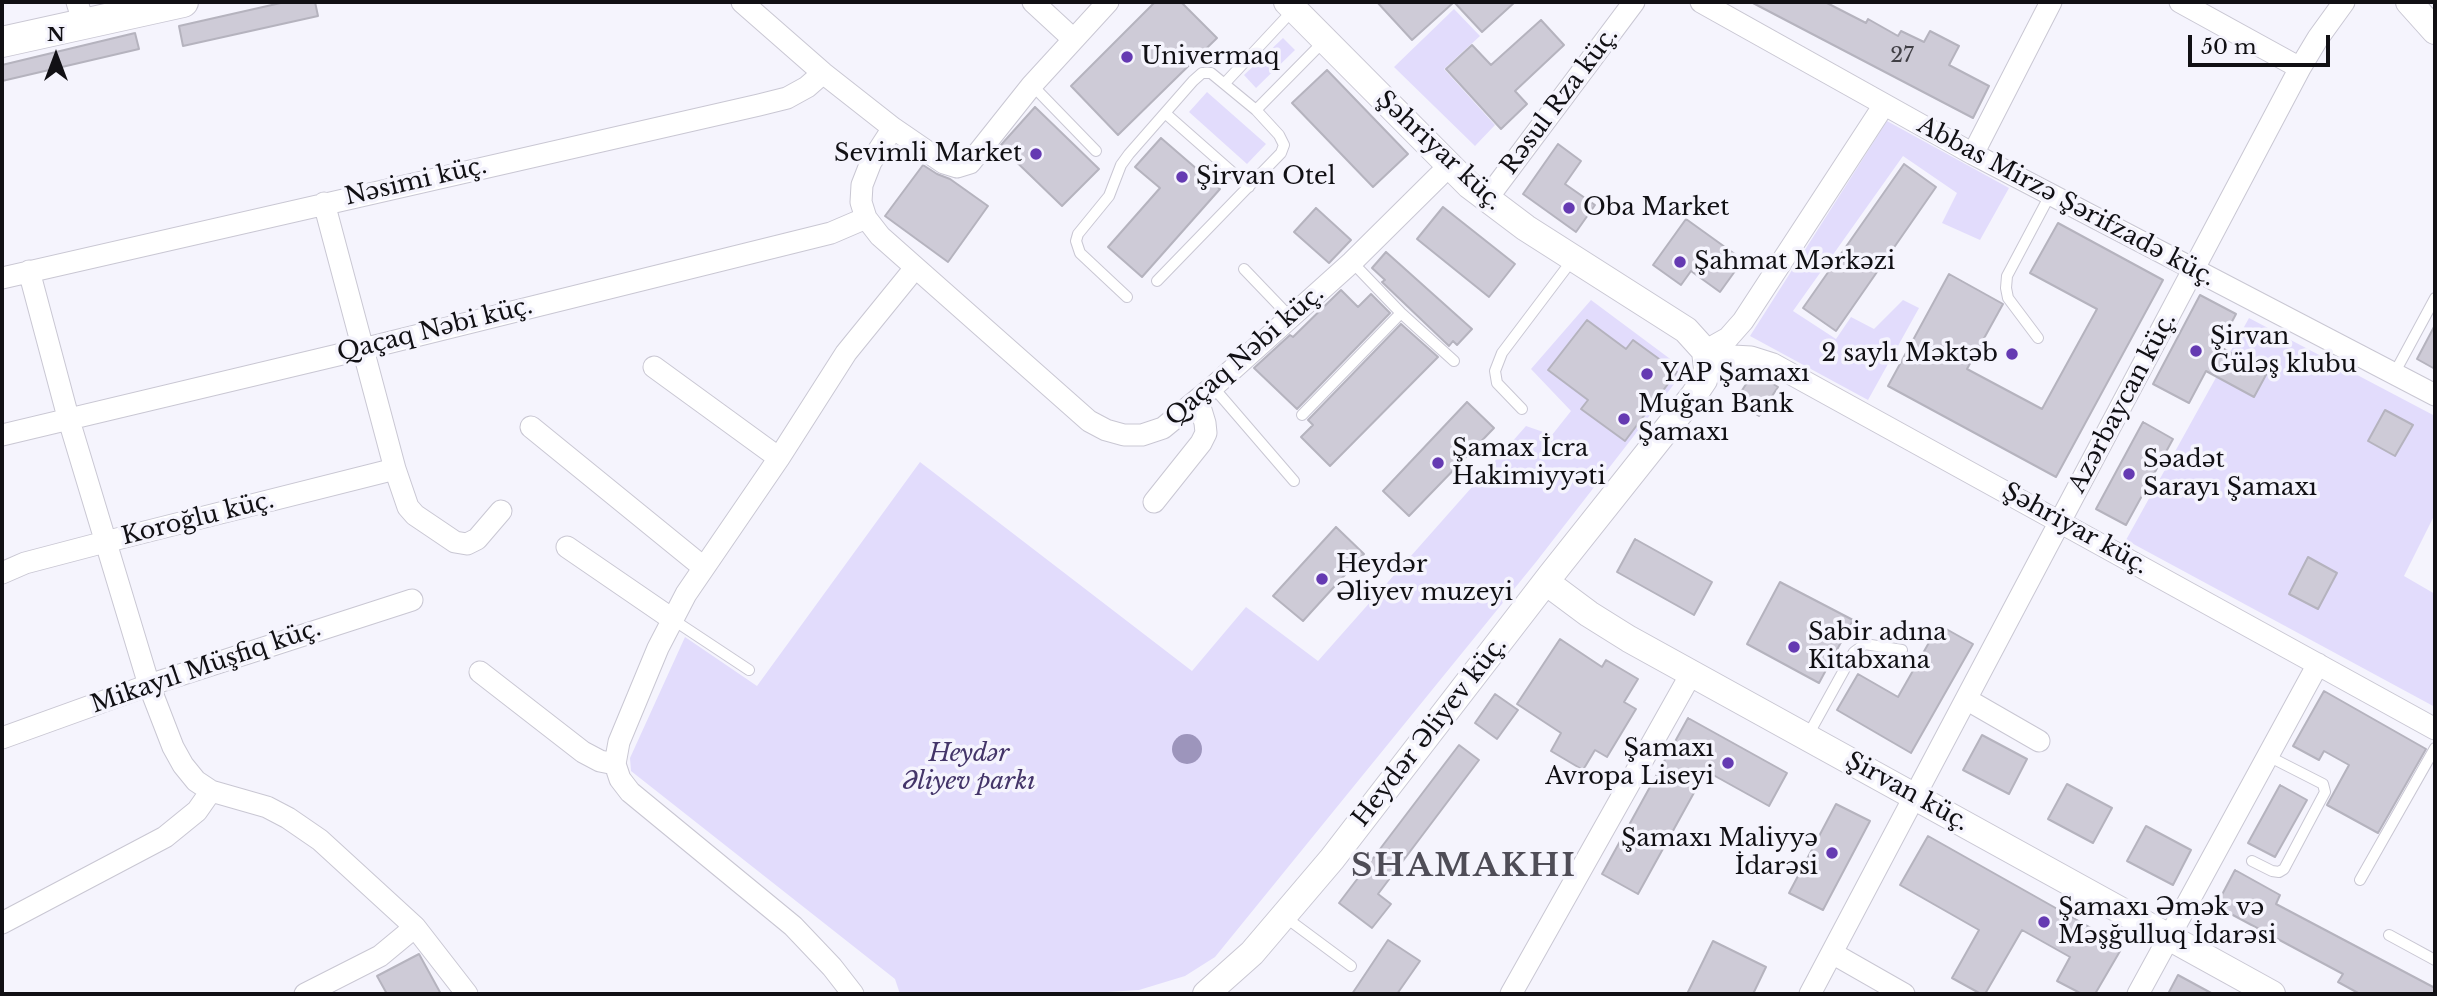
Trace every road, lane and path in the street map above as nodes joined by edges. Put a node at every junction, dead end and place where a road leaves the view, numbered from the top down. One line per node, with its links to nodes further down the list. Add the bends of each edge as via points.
1 (183, 2): 12 (main road)
2 (742, 2): 18 (street)
3 (1033, 2): 14 (street)
4 (1108, 2): 14 (street)
5 (1633, 2): 30 (street, Rəsul Rza küç.)
6 (1701, 2): 21 (street, Abbas Mirzə Şərifzadə küç.)
7 (2051, 2): 26 (street)
8 (2180, 2): 17 (street)
9 (2344, 2): 17 (street, Azərbaycan küç.)
10 (2409, 2): 13 (street)
11 (1291, 5): 15 (street, Şəhriyar küç.); 19 (lane)
12 (81, 13): 16 (main road)
13 (2435, 31)
14 (1072, 38): 20 (street)
15 (1324, 41): 22 (lane); 27 (street, Şəhriyar küç.)
16 (2, 42)
17 (2300, 68): 37 (street, Azərbaycan küç.)
18 (823, 73): 24 (street); 31 (street, Nəsimi küç., via 787,98)
19 (1224, 83): 22 (lane); 23 (lane, via 1211,73 1202,73)
20 (1032, 85): 24 (street, via 970,163 957,167 944,163); 25 (lane)
21 (1884, 105): 26 (street, Abbas Mirzə Şərifzadə küç.); 47 (street, via 1743,321)
22 (1256, 110): 28 (lane, via 1284,145)
23 (1165, 113): 28 (lane); 41 (lane, via 1121,165 1109,195 1076,241 1080,253)
24 (893, 128): 32 (street, via 862,185)
25 (1096, 151)
26 (1973, 154): 29 (street, Abbas Mirzə Şərifzadə küç.)
27 (1449, 166): 30 (street, Şəhriyar küç.); 34 (street, Qaçaq Nəbi küç.)
28 (1249, 187): 40 (lane)
29 (2050, 195): 37 (street, Abbas Mirzə Şərifzadə küç.); 45 (lane, via 2007,276 2008,298)
30 (1486, 200): 33 (street, Şəhriyar küç.)
31 (324, 203): 38 (street, Nəsimi küç.); 46 (street)
32 (866, 218): 35 (street, Qaçaq Nəbi küç.); 46 (street, Qaçaq Nəbi küç., via 831,233)
33 (1573, 259): 47 (street, Şəhriyar küç., via 1686,330); 53 (lane, via 1502,353 1495,371 1497,383)
34 (1352, 262): 43 (lane); 44 (street, Qaçaq Nəbi küç.)
35 (915, 268): 51 (street, Qaçaq Nəbi küç., via 1089,421 1106,430 1142,435 1163,428); 58 (street, via 846,353)
36 (1244, 269): 44 (lane)
37 (2193, 270): 50 (street, Abbas Mirzə Şərifzadə küç.); 63 (street, Azərbaycan küç.)
38 (29, 271): 39 (street, Nəsimi küç.); 55 (street)
39 (2, 278)
40 (1157, 281)
41 (1126, 297)
42 (2435, 298): 50 (lane)
43 (1401, 313): 48 (lane); 54 (lane)
44 (1291, 318): 51 (street, Qaçaq Nəbi küç.)
45 (2038, 338)
46 (363, 349): 55 (street, Qaçaq Nəbi küç.); 59 (street)
47 (1706, 356): 63 (street, Şəhriyar küç., via 1752,357 1773,364); 68 (street, Heydər Əliyev küç., via 1704,380)
48 (1454, 362)
49 (654, 367): 58 (street)
50 (2394, 374): 52 (street, Abbas Mirzə Şərifzadə küç.)
51 (1205, 393): 60 (lane); 61 (street, via 1206,433)
52 (2435, 395)
53 (1522, 409)
54 (1302, 415)
55 (68, 417): 57 (street, Qaçaq Nəbi küç.); 64 (street)
56 (531, 427): 66 (street)
57 (2, 435)
58 (779, 458): 66 (street)
59 (395, 469): 62 (street, via 408,507 455,542 467,544 477,539); 64 (street, Koroğlu küç.)
60 (1294, 481)
61 (1154, 502)
62 (501, 511)
63 (2061, 521): 72 (street, Şəhriyar küç.); 77 (street, Azərbaycan küç.)
64 (105, 542): 67 (street, Koroğlu küç.); 76 (street)
65 (567, 547): 70 (street)
66 (703, 567): 70 (street)
67 (2, 573)
68 (1546, 582): 75 (street, Şirvan küç., via 1589,614); 89 (street, Heydər Əliyev küç.)
69 (412, 600): 76 (street, Mikayıl Müşfiq küç.)
70 (672, 619): 73 (lane); 84 (street, via 619,742)
71 (1902, 650): 79 (lane, via 1865,644 1854,652)
72 (2318, 664): 78 (street, Şəhriyar küç.); 83 (street)
73 (749, 670)
74 (480, 672): 84 (street, via 583,752)
75 (1691, 674): 79 (street, Şirvan küç.); 101 (street)
76 (149, 685): 80 (street, Mikayıl Müşfiq küç.); 85 (street, via 183,765)
77 (1966, 699): 81 (street); 86 (street, Azərbaycan küç.)
78 (2435, 729)
79 (1807, 737): 86 (street, Şirvan küç.)
80 (2, 738)
81 (2039, 741)
82 (2435, 748): 88 (lane)
83 (2268, 756): 87 (lane, via 2323,784 2325,792 2284,869 2272,871); 93 (street)
84 (615, 764): 100 (street, via 630,792 793,926)
85 (211, 791): 90 (street, via 197,811 165,837); 91 (street, via 245,799 288,818 320,840)
86 (1915, 796): 93 (street, Şirvan küç.); 94 (street, Azərbaycan küç.)
87 (2252, 861)
88 (2360, 880)
89 (1284, 917): 96 (lane); 97 (street, Heydər Əliyev küç.)
90 (2, 923)
91 (415, 927): 98 (street, via 380,956); 99 (street)
92 (2389, 935): 95 (lane)
93 (2170, 937): 104 (street); 105 (street, Şirvan küç.)
94 (1832, 953): 102 (street, Azərbaycan küç.); 103 (street)
95 (2435, 960)
96 (1350, 966)
97 (1222, 989)
98 (305, 994)
99 (467, 994)
100 (853, 994)
101 (1511, 994)
102 (1810, 994)
103 (1905, 994)
104 (2138, 994)
105 (2272, 994)

